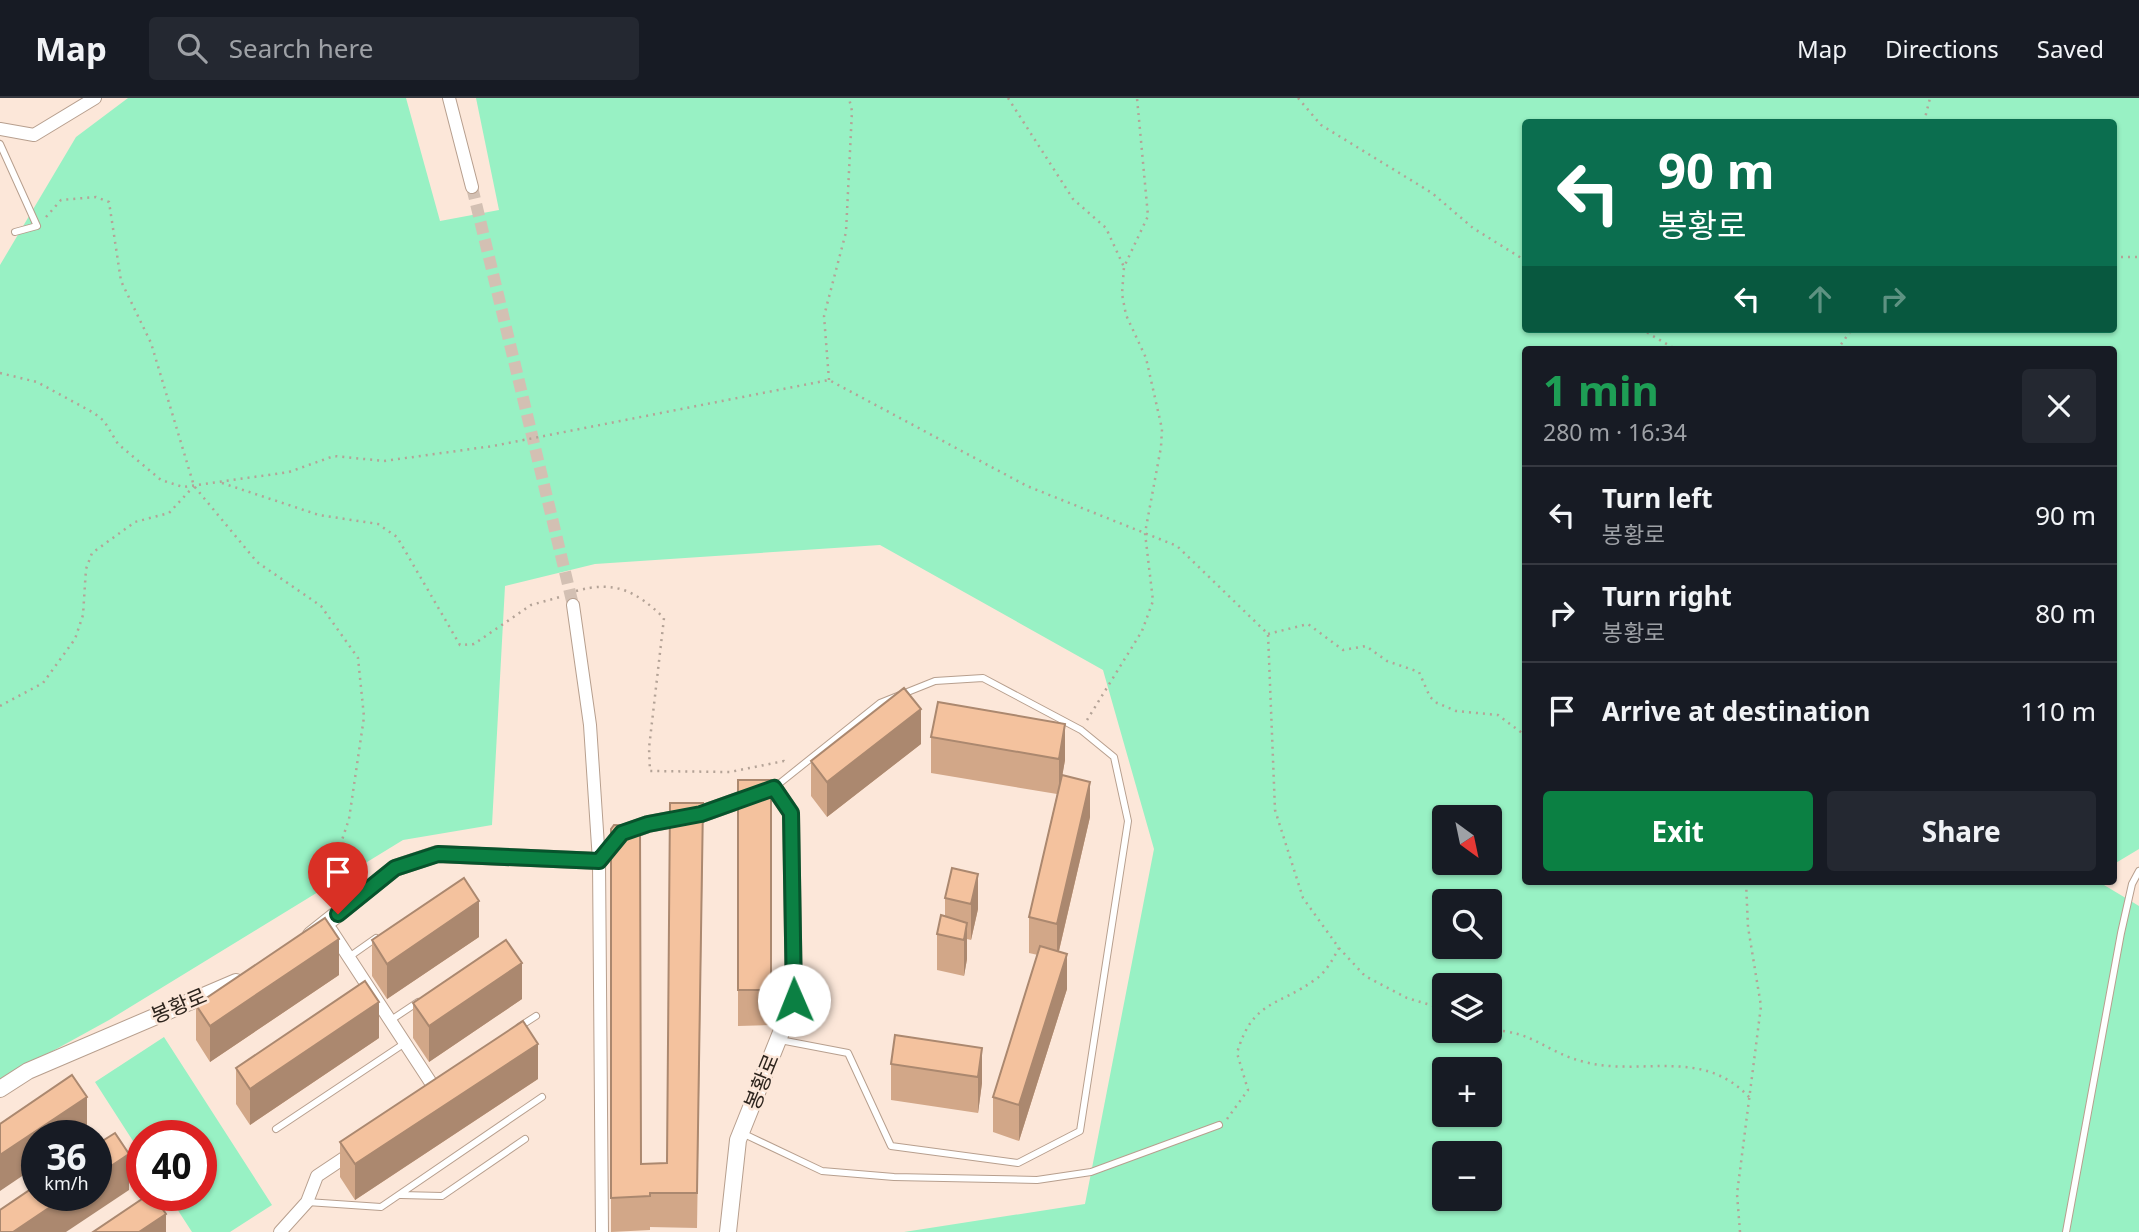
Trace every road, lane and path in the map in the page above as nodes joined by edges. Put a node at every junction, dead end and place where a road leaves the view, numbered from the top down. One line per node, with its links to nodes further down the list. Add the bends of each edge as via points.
1 (95, 98): 9 (street, via 34,135)
2 (449, 98): 11 (street)
3 (849, 98): 21 (path, via 846,232 824,316)
4 (1008, 98): 17 (path, via 1073,199 1106,228)
5 (1137, 98): 17 (path, via 1148,216)
6 (1298, 98): 16 (path, via 1321,125 1432,192 1473,228)
7 (1930, 98): 8 (path)
8 (1925, 119)
9 (0, 130)
10 (0, 144): 12 (lane)
11 (472, 187)
12 (37, 226): 13 (lane); 23 (path, via 61,200 96,197 109,202 121,281 151,343)
13 (15, 232)
14 (2117, 257): 15 (path)
15 (2139, 257)
16 (1522, 259)
17 (1124, 267): 24 (path, via 1123,305 1146,358 1162,429)
18 (1648, 333): 19 (path)
19 (1670, 346)
20 (0, 373): 23 (path, via 37,382 94,413 118,444 161,480)
21 (829, 380): 22 (path, via 493,446 384,461 334,456 289,472); 24 (path, via 1027,486)
22 (219, 482): 23 (path); 30 (path, via 319,515 388,528 460,645 474,645 531,605 602,584 643,598 664,618 650,771 730,772 784,761)
23 (194, 486): 27 (path, via 169,513 135,522 92,553 75,639 43,683); 35 (path, via 257,562 321,606 358,658 364,717 349,818 333,867 337,891)
24 (1145, 533): 26 (path, via 1188,553); 28 (path, via 1152,611)
25 (573, 605): 32 (street, via 590,725)
26 (1268, 634): 29 (path, via 1308,624 1343,650 1366,646 1387,661 1419,672 1437,703 1456,711 1498,715); 39 (path, via 1275,810 1303,898)
27 (0, 706)
28 (1081, 730): 30 (lane, via 983,678 935,681 880,703); 48 (lane, via 1114,757 1128,821 1080,1131 1018,1163 891,1146 848,1053)
29 (1522, 733)
30 (795, 771): 31 (lane)
31 (774, 788): 32 (street, via 701,814 622,833); 48 (street, 봉황로, via 791,813 794,1000)
32 (599, 861): 35 (street, via 438,854 395,868); 64 (street)
33 (2139, 871): 67 (lane, via 2121,933)
34 (1746, 885): 54 (path, via 1761,1006)
35 (350, 905): 36 (street)
36 (327, 923): 38 (street); 40 (street)
37 (380, 936): 40 (lane)
38 (297, 946)
39 (1339, 948): 43 (path, via 1365,976); 56 (path, via 1317,979 1269,1003 1256,1015 1237,1053 1246,1096)
40 (349, 957): 45 (street, via 360,985)
41 (254, 974): 52 (street, 봉황로, via 28,1071)
42 (425, 997): 45 (lane)
43 (1432, 1006)
44 (536, 1016): 46 (lane)
45 (391, 1020): 49 (street)
46 (513, 1031)
47 (1502, 1031): 54 (path, via 1520,1032 1587,1063 1688,1067 1727,1080)
48 (779, 1039): 58 (street, 봉황로)
49 (405, 1043): 51 (street); 57 (lane)
50 (445, 1078): 51 (lane)
51 (433, 1086): 55 (street, via 432,1098)
52 (0, 1089)
53 (542, 1097): 61 (lane)
54 (1750, 1098): 66 (path, via 1737,1194)
55 (420, 1106)
56 (1219, 1125): 58 (lane, via 1091,1172 1037,1180 822,1171)
57 (276, 1129)
58 (741, 1132): 65 (street, 봉황로)
59 (525, 1139): 61 (lane, via 442,1196)
60 (363, 1145): 62 (street, via 317,1176)
61 (399, 1195): 62 (lane, via 381,1207)
62 (307, 1202): 63 (street)
63 (280, 1232)
64 (602, 1232)
65 (728, 1232)
66 (1740, 1232)
67 (2066, 1232)

